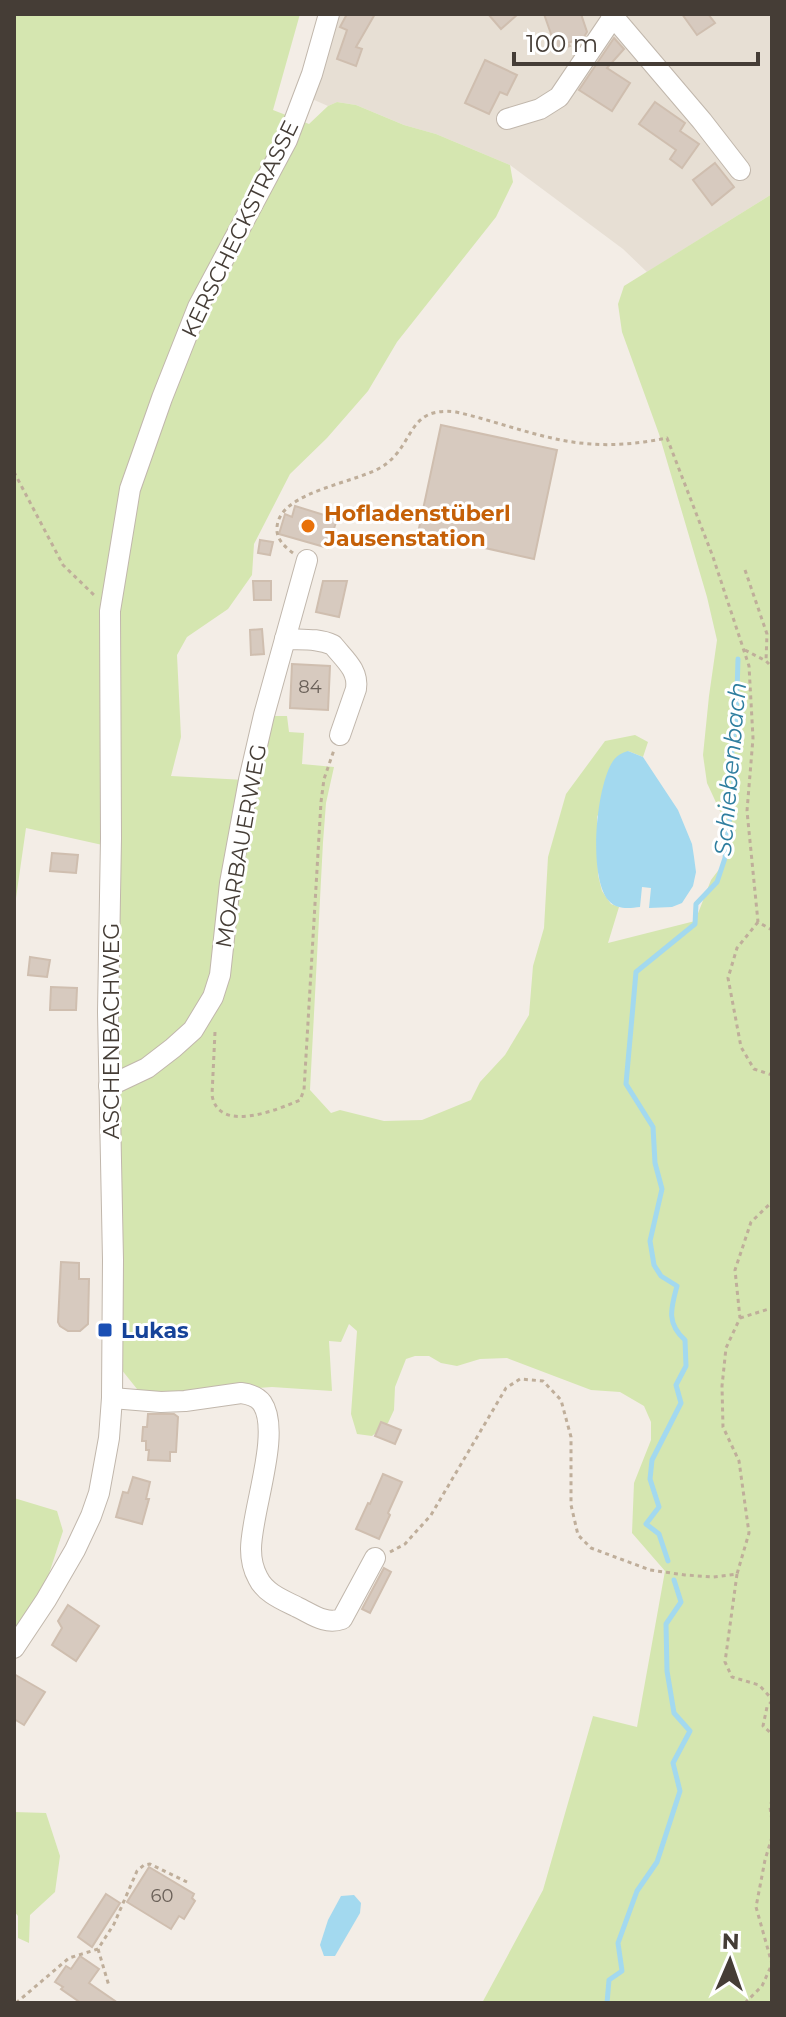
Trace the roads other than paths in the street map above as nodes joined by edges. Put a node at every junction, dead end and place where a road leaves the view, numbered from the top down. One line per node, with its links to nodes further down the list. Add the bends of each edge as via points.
1 (329, 14): 5 (street, KERSCHECKSTRASSE, via 287,140 198,307)
2 (612, 16): 3 (street, via 559,97); 4 (street)
3 (507, 119)
4 (740, 170)
5 (162, 398): 9 (street, ASCHENBACHWEG, via 130,489 110,611)
6 (307, 560): 7 (street, MOARBAUERWEG)
7 (285, 639): 8 (street, via 333,645 355,671 356,689); 9 (street, MOARBAUERWEG, via 249,780 213,997 193,1030 173,1048)
8 (340, 735)
9 (109, 1086): 10 (street, ASCHENBACHWEG)
10 (112, 1398): 11 (street, via 161,1402 241,1393 261,1401 269,1429 251,1560 259,1581 278,1597 328,1622 342,1619); 12 (street, ASCHENBACHWEG, via 104,1471 91,1516)
11 (375, 1558)
12 (14, 1648)

